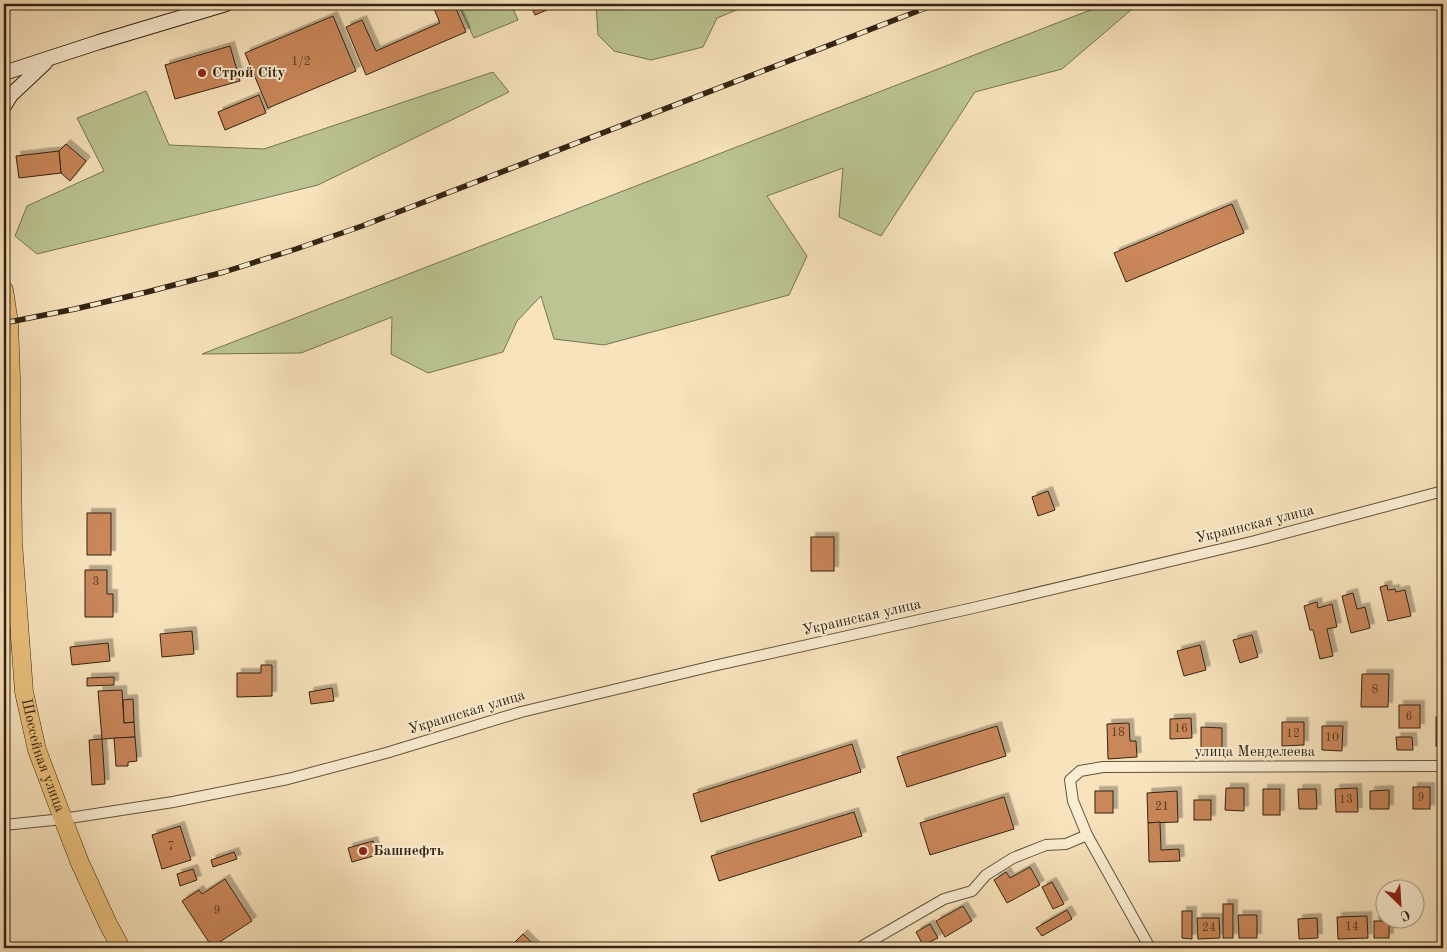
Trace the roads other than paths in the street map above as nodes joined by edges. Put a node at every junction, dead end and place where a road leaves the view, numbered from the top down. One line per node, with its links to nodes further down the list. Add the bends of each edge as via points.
1 (226, 4): 2 (street)
2 (49, 59): 3 (street); 4 (street, via 11,95)
3 (4, 73)
4 (4, 106)
5 (4, 290): 8 (highway, Шоссейная улица, via 11,377 13,542 24,692 37,750)
6 (1443, 491): 8 (street, Украинская улица, via 1255,542 521,712 288,780)
7 (1443, 766): 10 (street, улица Менделеева, via 1103,767 1080,770 1070,780 1073,801)
8 (62, 819): 9 (street, Украинская улица); 11 (highway, Шоссейная улица, via 104,916)
9 (4, 825)
10 (1087, 835): 12 (street, via 1066,844 1046,845 1013,858 986,875 972,890 944,899); 13 (street)
11 (122, 948)
12 (859, 948)
13 (1150, 948)

